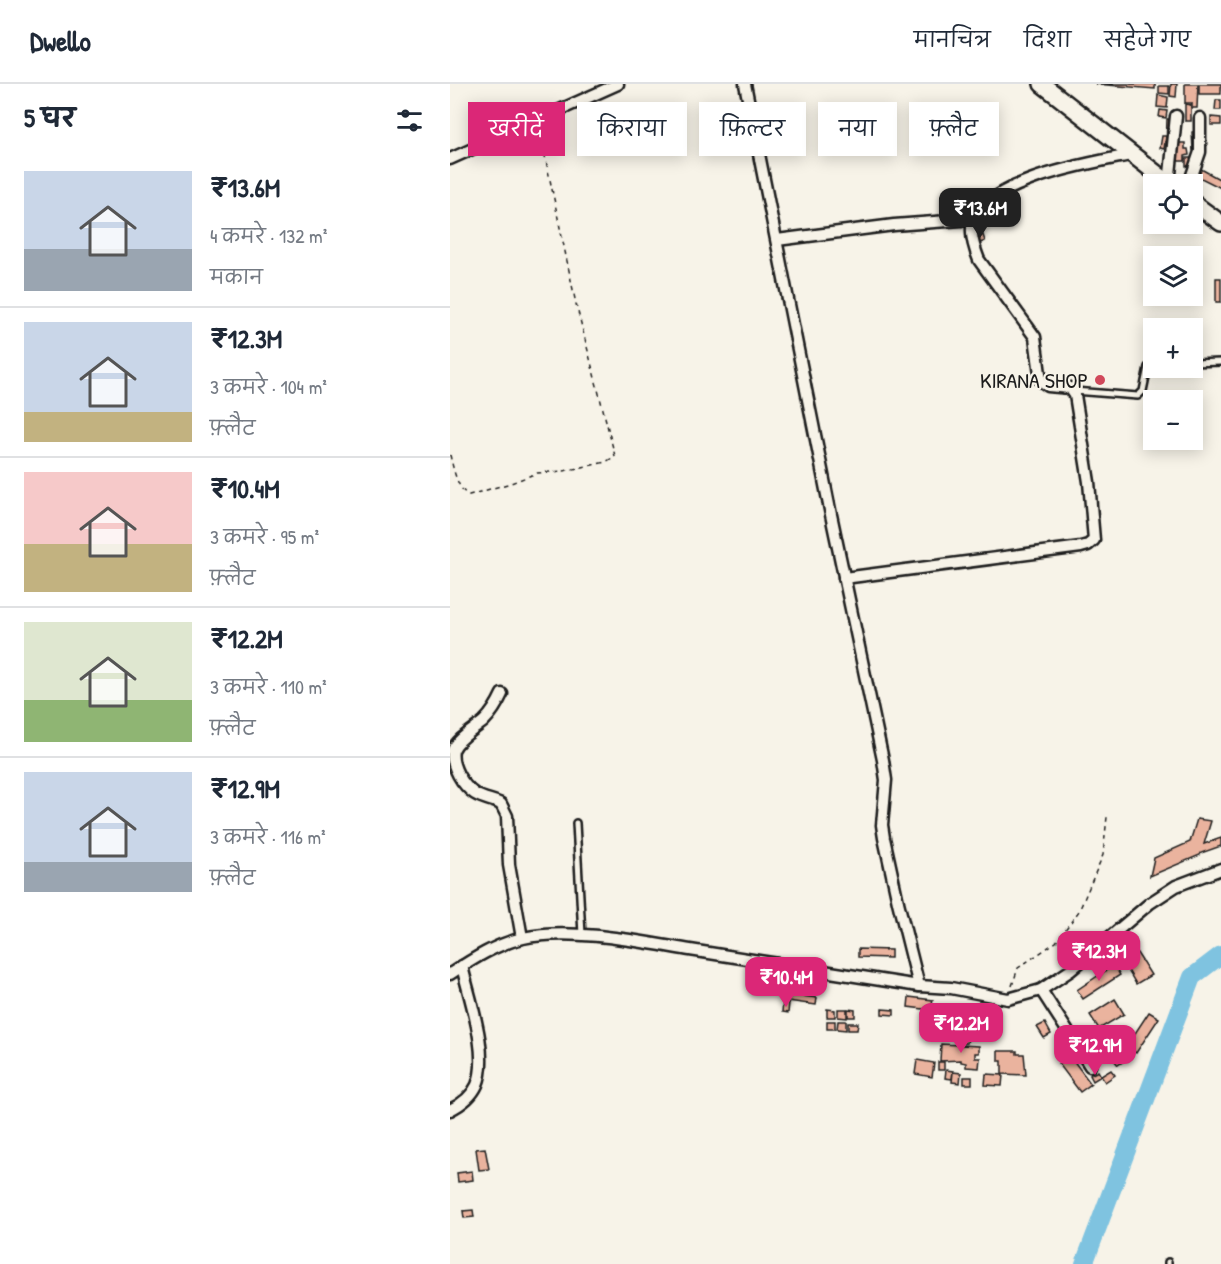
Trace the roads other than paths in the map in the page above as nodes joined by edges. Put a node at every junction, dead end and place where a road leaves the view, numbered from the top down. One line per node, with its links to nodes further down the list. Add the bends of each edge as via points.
1 (618, 84): 7 (street)
2 (745, 84): 14 (street)
3 (1042, 84): 6 (street)
4 (1176, 116): 9 (street)
5 (1200, 118): 10 (street, via 1200,152)
6 (1130, 155): 8 (street); 12 (street, via 1012,187 985,204)
7 (450, 159)
8 (1156, 174)
9 (1170, 174)
10 (1192, 174)
11 (1203, 210): 13 (street)
12 (975, 219): 14 (street); 18 (street, via 972,237 978,260 1035,336 1041,381)
13 (1221, 223)
14 (777, 240): 19 (street)
15 (1221, 362): 16 (lane)
16 (1203, 363)
17 (1146, 378): 18 (lane, via 1138,396)
18 (1073, 391): 19 (street, via 1089,482 1094,536 1091,543)
19 (844, 578): 27 (street, via 883,760 884,838)
20 (502, 694): 24 (street, via 491,713 453,750 452,757 458,777 466,787 501,804 507,816 509,865)
21 (576, 823): 23 (lane)
22 (1221, 869): 28 (street, via 1176,886 1150,903 1071,970)
23 (582, 935): 24 (street); 27 (street)
24 (522, 938): 25 (street)
25 (462, 966): 26 (street); 30 (street, via 481,1054 480,1072 470,1095)
26 (450, 974)
27 (919, 986): 28 (street, via 1008,999)
28 (1041, 990): 29 (street)
29 (1090, 1066)
30 (450, 1110)

